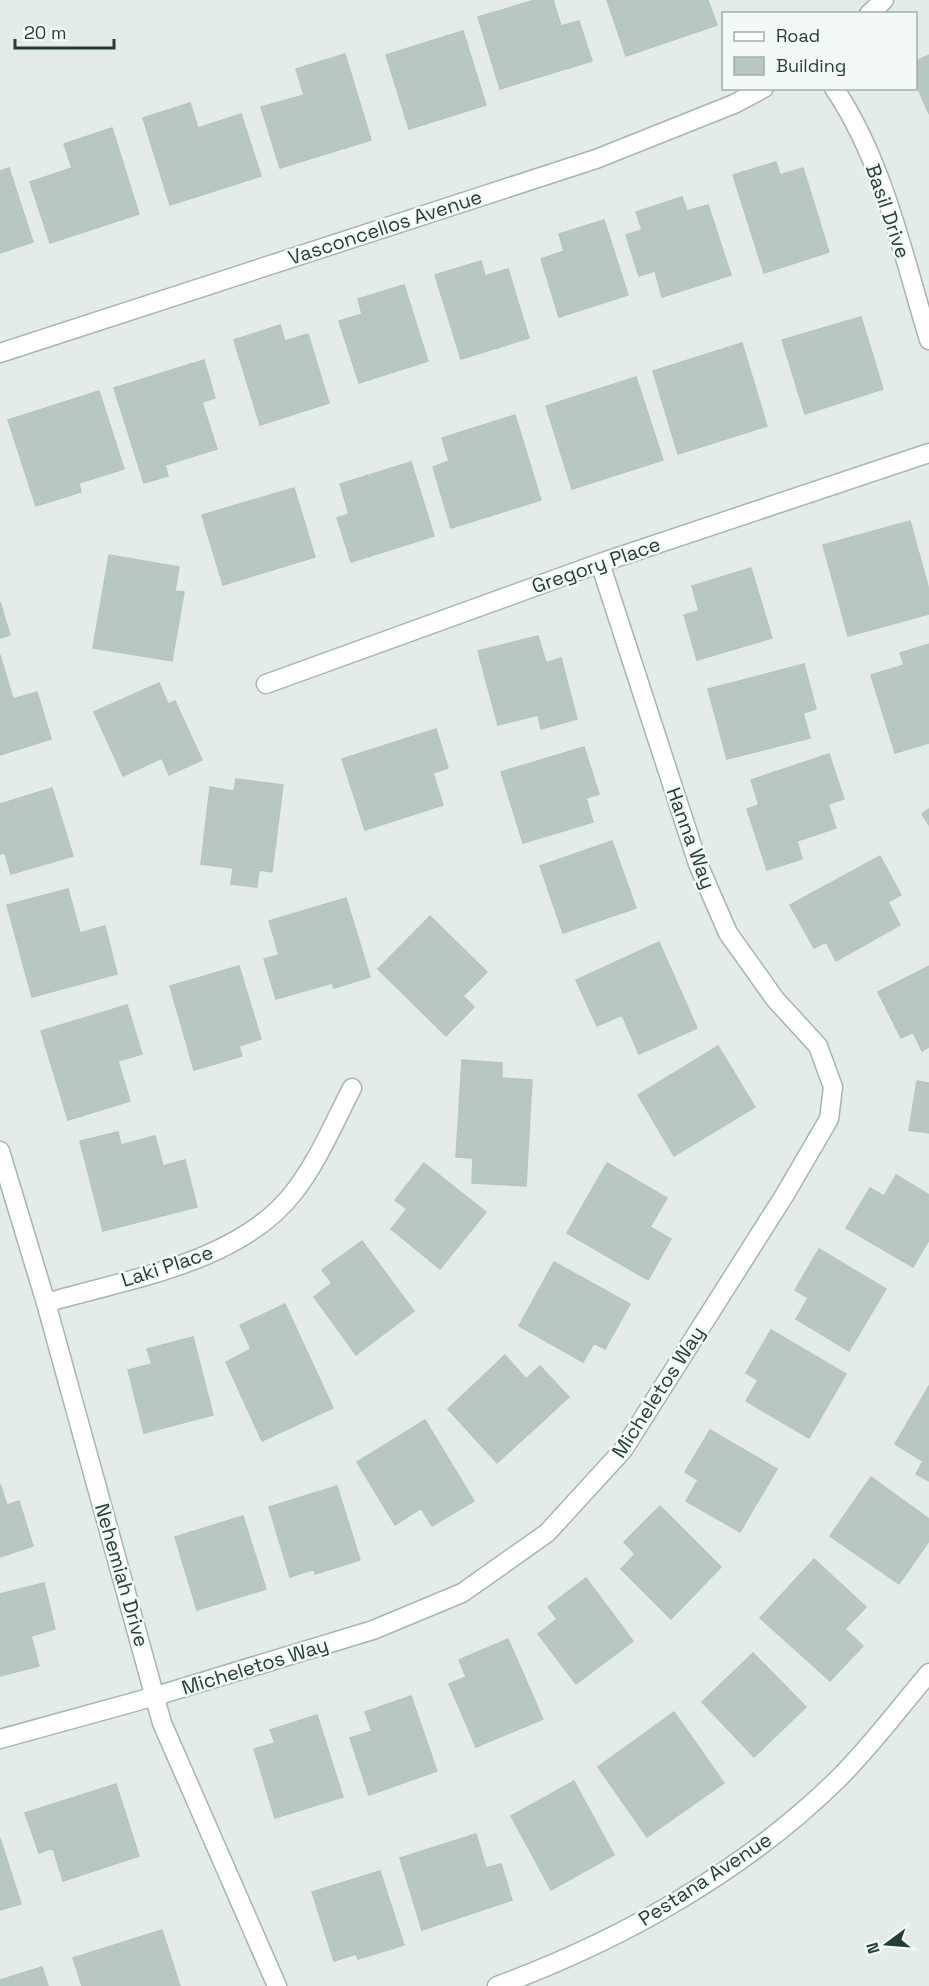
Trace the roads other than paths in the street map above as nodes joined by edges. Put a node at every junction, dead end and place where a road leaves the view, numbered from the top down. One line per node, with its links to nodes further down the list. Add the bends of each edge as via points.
1 (884, 0): 2 (street)
2 (871, 12)
3 (760, 90): 6 (street, Vasconcellos Avenue, via 596,159)
4 (835, 90): 5 (street, Basil Drive, via 854,118 892,217)
5 (929, 340)
6 (0, 353)
7 (929, 453): 8 (street, Gregory Place)
8 (600, 563): 9 (street, Gregory Place); 10 (street, Hanna Way, via 698,864 728,933 775,999 818,1046)
9 (266, 684)
10 (833, 1087): 15 (street, Micheletos Way, via 829,1119 623,1450 547,1533 462,1593 383,1626)
11 (352, 1088): 13 (street, Laki Place, via 316,1159 292,1194 255,1230 210,1256)
12 (0, 1151): 13 (street, Nehemiah Drive)
13 (46, 1303): 15 (street, Nehemiah Drive)
14 (929, 1673): 18 (street, Pestana Avenue, via 841,1776 762,1845 638,1924)
15 (156, 1696): 16 (street, Micheletos Way); 17 (street, Nehemiah Drive, via 180,1768 218,1845)
16 (0, 1739)
17 (277, 1986)
18 (497, 1986)

